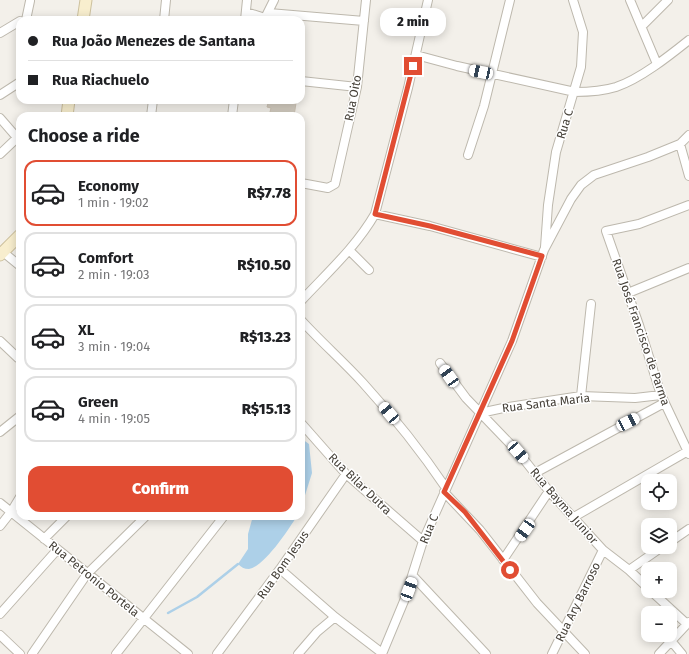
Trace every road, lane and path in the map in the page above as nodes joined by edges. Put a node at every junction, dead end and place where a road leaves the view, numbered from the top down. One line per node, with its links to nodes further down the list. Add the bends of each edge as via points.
1 (86, 0): 13 (street)
2 (166, 0): 14 (street)
3 (247, 0): 15 (street)
4 (274, 0): 16 (street)
5 (366, 0): 18 (street, Rua Oito)
6 (428, 0): 23 (street)
7 (510, 0): 25 (street)
8 (573, 0): 29 (street, Rua C, via 583,32 581,67)
9 (630, 0): 20 (street)
10 (668, 0): 20 (street)
11 (30, 1): 12 (street)
12 (25, 16)
13 (84, 16)
14 (164, 16)
15 (245, 16)
16 (266, 16)
17 (305, 19): 18 (street)
18 (364, 21): 28 (street, Rua Oito)
19 (16, 24): 21 (street)
20 (642, 26): 24 (street)
21 (0, 33)
22 (689, 40): 24 (street)
23 (416, 55): 25 (street); 41 (street)
24 (657, 64): 29 (street, via 616,87 592,92)
25 (493, 74): 29 (street); 37 (street)
26 (305, 81): 28 (street)
27 (16, 85): 30 (street)
28 (357, 87): 39 (street, Rua Oito, via 334,184 331,188 326,188)
29 (575, 92): 44 (street, Rua C, via 556,152)
30 (0, 95)
31 (0, 118): 33 (street)
32 (689, 135): 35 (street)
33 (16, 137)
34 (16, 141): 36 (street)
35 (680, 144): 38 (street); 44 (street, Rua C, via 594,175 586,181 571,199)
36 (0, 154)
37 (468, 155)
38 (689, 176)
39 (305, 184)
40 (689, 205): 49 (street, Rua José Francisco de Parma, via 638,224 606,231)
41 (375, 214): 43 (street); 44 (street)
42 (16, 239): 45 (street)
43 (349, 250): 48 (street); 50 (street)
44 (543, 253): 59 (street, Rua C, via 512,341)
45 (2, 254): 46 (street)
46 (16, 263)
47 (689, 268): 49 (street)
48 (369, 270)
49 (628, 293): 56 (street, Rua José Francisco de Parma)
50 (305, 297)
51 (590, 304): 57 (street)
52 (305, 324): 66 (street, via 381,403 424,455)
53 (0, 341): 54 (street)
54 (16, 356)
55 (440, 363): 59 (street, Rua Bayma Junior, via 457,388)
56 (661, 395): 57 (street, Rua Santa Maria, via 635,398); 58 (street, Rua José Francisco de Parma)
57 (581, 396): 59 (street, Rua Santa Maria)
58 (664, 403): 63 (street, Rua José Francisco de Parma); 64 (street)
59 (480, 413): 64 (street, Rua Bayma Junior); 66 (street, Rua C)
60 (16, 419): 62 (street)
61 (305, 428): 65 (street, Rua Bilar Dutra)
62 (0, 432)
63 (688, 453): 72 (street)
64 (535, 473): 67 (street, Rua Bayma Junior)
65 (346, 474): 81 (street, Rua Bilar Dutra); 86 (street, Rua Bom Jesus)
66 (445, 490): 81 (street, Rua C); 85 (street)
67 (549, 491): 72 (street, Rua Bayma Junior); 85 (street)
68 (0, 503): 70 (street, Rua Petronio Portela)
69 (16, 504): 70 (street)
70 (11, 512): 71 (street, Rua Petronio Portela); 77 (street)
71 (16, 516)
72 (574, 517): 83 (street, Rua Bayma Junior)
73 (21, 520): 80 (street, Rua Petronio Portela)
74 (63, 520): 80 (street)
75 (142, 520): 88 (street)
76 (221, 520): 94 (street)
77 (0, 526)
78 (689, 529): 79 (street)
79 (677, 537)
80 (44, 539): 82 (street, Rua Petronio Portela)
81 (423, 541): 89 (street, Rua C)
82 (57, 550): 88 (street, Rua Petronio Portela); 92 (street)
83 (603, 550): 87 (street, Rua Bayma Junior); 96 (street, Rua Ary Barroso)
84 (652, 554): 87 (street)
85 (503, 560): 96 (street)
86 (280, 569): 93 (street); 104 (street, Rua Bom Jesus)
87 (629, 570): 90 (street, Rua Bayma Junior)
88 (87, 574): 94 (street, Rua Petronio Portela); 101 (street)
89 (413, 576): 106 (street, Rua C); 107 (street)
90 (641, 581)
91 (659, 598): 95 (street)
92 (0, 614)
93 (335, 617): 105 (street, via 317,632); 106 (street)
94 (144, 620): 102 (street); 103 (street, Rua Petronio Portela)
95 (688, 623): 98 (street)
96 (564, 632): 108 (street, Rua Ary Barroso); 109 (street)
97 (0, 635): 100 (street)
98 (677, 636)
99 (672, 642): 110 (street); 111 (street)
100 (20, 654)
101 (32, 654)
102 (116, 654)
103 (188, 654)
104 (217, 654)
105 (298, 654)
106 (382, 654)
107 (486, 654)
108 (552, 654)
109 (585, 654)
110 (659, 654)
111 (682, 654)

